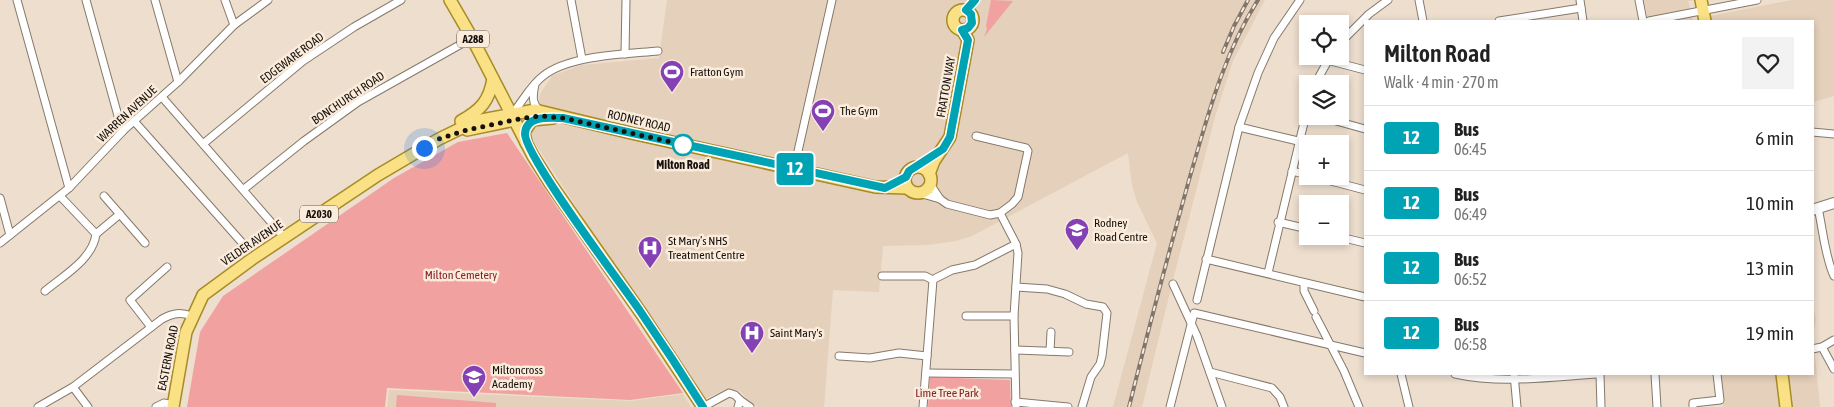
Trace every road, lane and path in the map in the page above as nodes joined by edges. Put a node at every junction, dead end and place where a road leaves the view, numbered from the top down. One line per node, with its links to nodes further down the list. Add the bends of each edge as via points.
1 (17, 0): 60 (street)
2 (86, 0): 44 (street)
3 (155, 0): 33 (street)
4 (225, 0): 24 (street)
5 (268, 0): 24 (street, WARREN AVENUE)
6 (401, 0): 51 (street, EDGEWARE ROAD, via 303,61)
7 (450, 0): 26 (main road, A288)
8 (571, 0): 29 (street)
9 (626, 0): 28 (street)
10 (832, 0): 53 (street)
11 (975, 0): 52 (main road, FRATTON WAY, via 966,10 956,12 953,18 954,25 968,40 953,126)
12 (1300, 0): 42 (street, via 1274,38)
13 (1388, 0): 25 (street)
14 (1419, 0): 19 (street)
15 (1639, 0): 22 (street)
16 (1757, 0): 18 (street)
17 (1580, 4): 20 (street); 21 (street)
18 (1703, 11): 23 (street)
19 (1423, 20)
20 (1504, 20)
21 (1583, 20)
22 (1643, 20)
23 (1654, 20)
24 (234, 25): 33 (street, WARREN AVENUE)
25 (1349, 34)
26 (472, 38): 32 (main road, A288); 61 (street, BONCHURCH ROAD, via 358,102)
27 (658, 51): 28 (street)
28 (625, 54): 29 (street)
29 (582, 60): 34 (street, via 554,68)
30 (1349, 65): 31 (street)
31 (1364, 70)
32 (493, 79): 37 (main road, A288); 48 (main road, VELDER AVENUE, via 484,104 474,114 450,127)
33 (178, 82): 35 (street, WARREN AVENUE)
34 (535, 84): 36 (street, via 532,98); 37 (street)
35 (162, 97): 39 (street, WARREN AVENUE); 51 (street)
36 (540, 111): 37 (main road, RODNEY ROAD / A2030, via 530,110); 38 (main road, RODNEY ROAD / A2030)
37 (513, 117): 38 (main road, RODNEY ROAD / A2030); 48 (main road, VELDER AVENUE / A2030); 50 (main road, A288)
38 (563, 118): 50 (main road, RODNEY ROAD / A2030, via 532,120 524,132); 53 (main road, RODNEY ROAD / A2030)
39 (134, 121): 44 (street, WARREN AVENUE); 84 (street)
40 (1303, 125): 49 (street)
41 (1349, 125): 43 (street)
42 (1239, 127): 49 (street); 85 (street)
43 (1364, 129)
44 (124, 130): 60 (street, WARREN AVENUE)
45 (1814, 132): 46 (street)
46 (1834, 134)
47 (976, 136): 70 (street, via 1028,151 1018,197)
48 (439, 139): 76 (main road, VELDER AVENUE / A2030)
49 (1298, 141): 55 (street)
50 (526, 142): 132 (main road, A288, via 550,183)
51 (203, 144): 61 (street)
52 (943, 149): 54 (main road); 57 (main road, FRATTON WAY, via 934,161)
53 (794, 168): 58 (main road, RODNEY ROAD / A2030, via 885,188)
54 (916, 168): 57 (main road, via 923,169); 58 (main road, via 909,171)
55 (1292, 171): 56 (street); 72 (street)
56 (1299, 173)
57 (929, 179): 63 (main road, via 926,190); 67 (street)
58 (906, 183): 63 (main road, A2030, via 913,192)
59 (1346, 185): 62 (street)
60 (69, 188): 64 (street, WARREN AVENUE)
61 (244, 189): 76 (street)
62 (1364, 190)
63 (919, 193): 67 (street)
64 (60, 196): 74 (street); 75 (street, WARREN AVENUE)
65 (104, 196): 71 (street)
66 (0, 198): 75 (street)
67 (940, 199): 70 (street, via 947,204 990,215)
68 (1834, 203): 69 (street)
69 (1815, 209): 83 (street)
70 (1000, 213): 81 (street)
71 (120, 214): 74 (street); 80 (street)
72 (1278, 222): 73 (street); 87 (street)
73 (1299, 227)
74 (96, 234): 94 (street, via 91,250)
75 (10, 235): 79 (street, WARREN AVENUE)
76 (284, 237): 97 (main road, VELDER AVENUE / A2030, via 202,295)
77 (1349, 240): 82 (street)
78 (1834, 241): 83 (street)
79 (0, 243)
80 (145, 243)
81 (1016, 244): 90 (street, via 975,265 952,270); 93 (street)
82 (1364, 244)
83 (1826, 244): 89 (street)
84 (245, 246)
85 (1206, 259): 87 (street); 96 (street)
86 (167, 267): 101 (street, via 130,300)
87 (1268, 273): 91 (street)
88 (882, 276): 90 (street)
89 (1834, 276)
90 (934, 279): 112 (street)
91 (1304, 283): 95 (street); 104 (street, via 1304,291)
92 (1173, 284): 100 (street)
93 (1016, 287): 99 (street); 136 (street, via 1047,289 1103,307 1107,313 1100,364 1091,377)
94 (45, 292)
95 (1364, 297)
96 (1196, 300)
97 (192, 316): 101 (street, via 182,312 171,314); 128 (main road, EASTERN ROAD / A2030, via 186,332)
98 (966, 316): 99 (street)
99 (1014, 316): 107 (street)
100 (1192, 323): 104 (street, via 1194,313); 114 (street); 137 (street)
101 (151, 327): 125 (street)
102 (1050, 332): 108 (street)
103 (1834, 340): 105 (street)
104 (1330, 344): 110 (street); 140 (street)
105 (1822, 347): 106 (street); 113 (street)
106 (1814, 349)
107 (1015, 350): 108 (street); 116 (street)
108 (1050, 351): 109 (street)
109 (1069, 352)
110 (1364, 352)
111 (839, 356): 112 (street, via 870,358 899,353)
112 (927, 356): 115 (street)
113 (1834, 369)
114 (1210, 372): 138 (street); 139 (street, via 1272,388)
115 (926, 373): 116 (street); 134 (street)
116 (1014, 374): 127 (street)
117 (1400, 375): 141 (street)
118 (1460, 375): 124 (street, via 1475,378)
119 (1556, 375): 124 (street)
120 (1598, 375): 143 (street)
121 (1655, 375): 144 (street)
122 (1717, 375): 145 (street, via 1720,400 1693,403)
123 (1782, 375): 146 (main road)
124 (1514, 376): 142 (street)
125 (73, 387): 129 (street); 130 (street)
126 (739, 404): 132 (street, via 735,395 729,393); 133 (street)
127 (1016, 405): 135 (street)
128 (173, 406): 131 (street, via 164,403)
129 (38, 407)
130 (88, 407)
131 (156, 407)
132 (703, 407)
133 (750, 407)
134 (923, 407)
135 (1068, 407)
136 (1082, 407)
137 (1170, 407)
138 (1222, 407)
139 (1284, 407)
140 (1359, 407)
141 (1409, 407)
142 (1517, 407)
143 (1602, 407)
144 (1657, 407)
145 (1693, 407)
146 (1786, 407)

